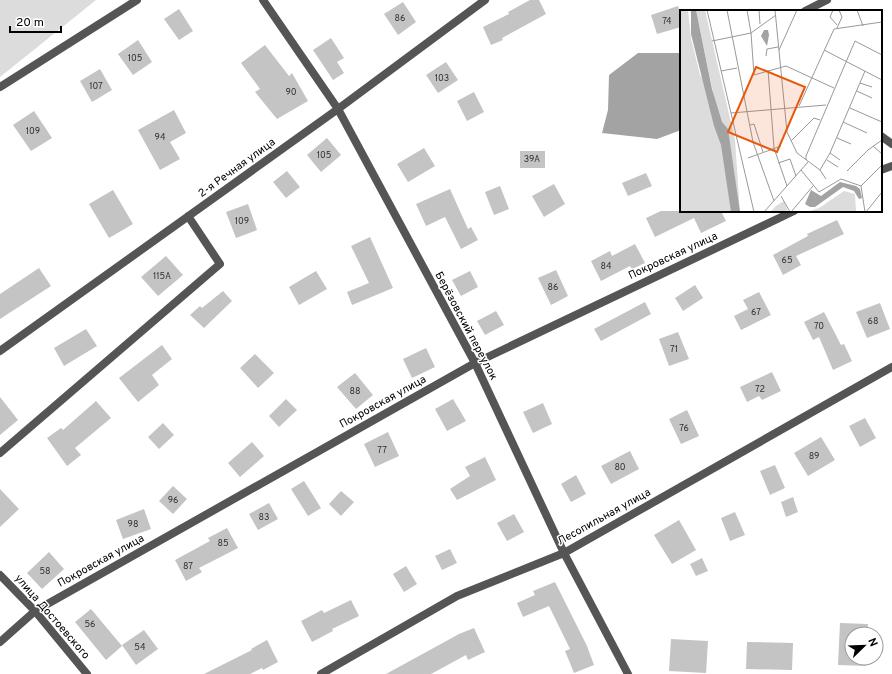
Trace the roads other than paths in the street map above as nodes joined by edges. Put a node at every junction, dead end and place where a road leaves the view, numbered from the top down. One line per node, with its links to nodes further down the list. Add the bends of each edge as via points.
1 (137, 0): 6 (street)
2 (263, 0): 7 (street, Берёзовский переулок)
3 (485, 0): 7 (street, 2-я Речная улица)
4 (828, 0): 5 (street)
5 (807, 10)
6 (0, 87)
7 (338, 109): 13 (street, 2-я Речная улица); 15 (street, Берёзовский переулок)
8 (882, 137): 9 (street)
9 (892, 144)
10 (892, 166): 11 (street)
11 (882, 170)
12 (792, 212): 15 (street, Покровская улица)
13 (188, 216): 14 (street, 2-я Речная улица); 17 (street, via 220,264)
14 (0, 351)
15 (475, 363): 18 (street, Берёзовский переулок); 20 (street, Покровская улица)
16 (892, 367): 18 (street, Лесопильная улица)
17 (0, 453)
18 (564, 553): 23 (street, Лесопильная улица, via 457,596); 24 (street, Берёзовский переулок)
19 (0, 575): 20 (street, улица Достоевского)
20 (35, 611): 21 (street, Покровская улица); 22 (street, улица Достоевского)
21 (0, 642)
22 (87, 674)
23 (321, 674)
24 (628, 674)

